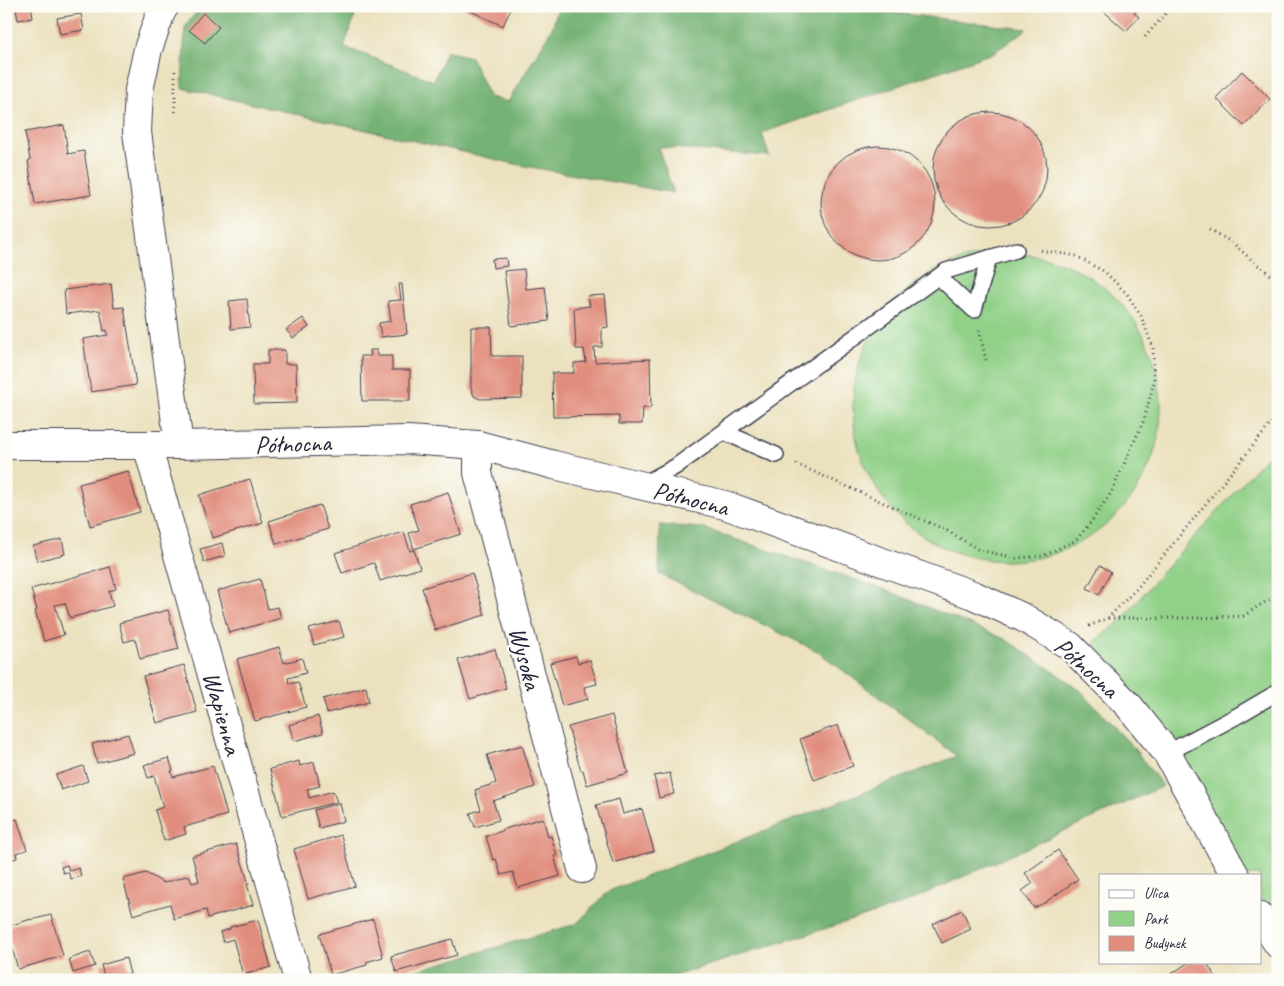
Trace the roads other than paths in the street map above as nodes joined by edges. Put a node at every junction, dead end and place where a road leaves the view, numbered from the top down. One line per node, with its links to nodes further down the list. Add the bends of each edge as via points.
1 (165, 6): 7 (street, via 148,49 139,90 138,132)
2 (1016, 250): 3 (lane)
3 (989, 258): 4 (lane, via 946,271); 4 (lane, via 974,310)
4 (939, 277): 5 (lane)
5 (724, 432): 10 (lane); 11 (lane, via 675,467)
6 (6, 445): 9 (street, Północna)
7 (179, 445): 8 (street, Północna, via 408,440); 9 (street, Północna)
8 (478, 445): 11 (street, Północna); 14 (street, Wysoka, via 478,473)
9 (148, 446): 18 (street, Wapienna)
10 (776, 455)
11 (641, 485): 13 (street, Północna, via 726,505 955,588 1024,618 1070,646 1129,706)
12 (1278, 692): 13 (lane)
13 (1167, 753): 15 (street, Północna)
14 (582, 869)
15 (1234, 874)
16 (1262, 920): 17 (street)
17 (1278, 944)
18 (298, 980)

